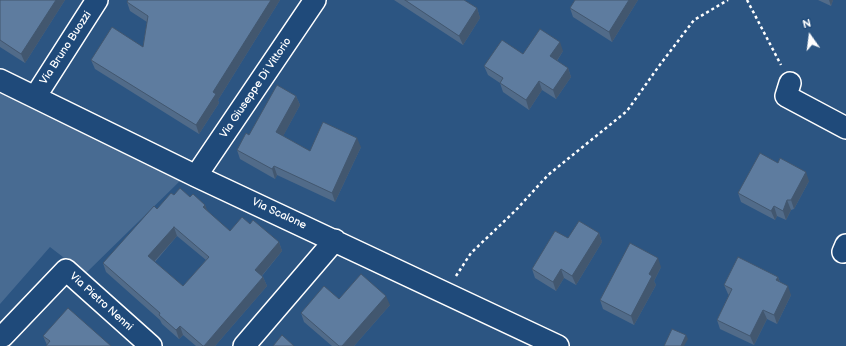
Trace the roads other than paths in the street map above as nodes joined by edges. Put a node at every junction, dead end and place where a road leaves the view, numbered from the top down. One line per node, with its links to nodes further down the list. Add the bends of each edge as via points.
1 (97, 0): 5 (street, Via Bruno Buozzi)
2 (315, 0): 7 (street, Via Giuseppe Di Vittorio)
3 (0, 80): 5 (street, Via Scalone)
4 (788, 89): 6 (street)
5 (35, 97): 7 (street, Via Scalone)
6 (846, 128)
7 (196, 176): 8 (street, Via Scalone)
8 (335, 240): 11 (street); 12 (street, Via Scalone)
9 (3, 336): 10 (street, Via Pietro Nenni, via 66,270)
10 (151, 346)
11 (244, 346)
12 (558, 346)

